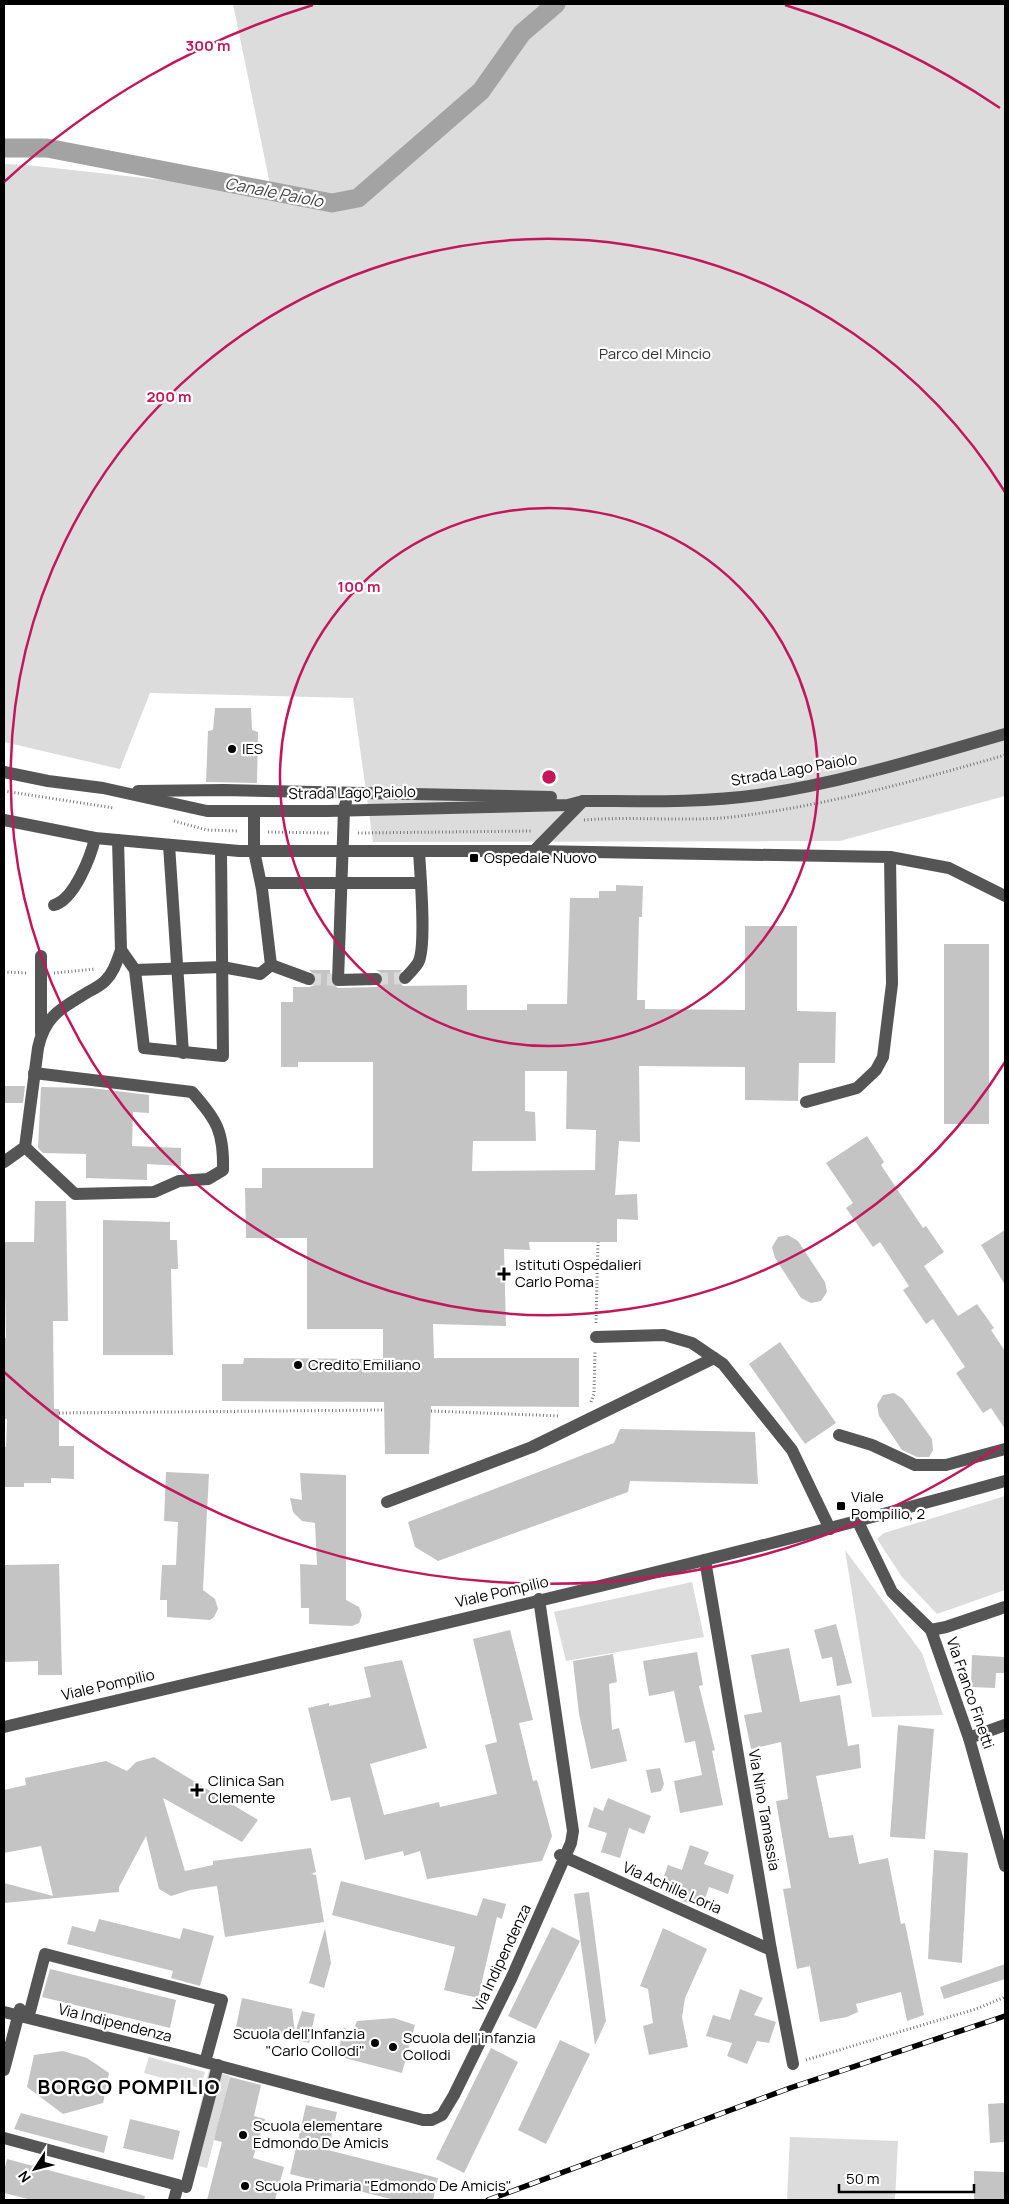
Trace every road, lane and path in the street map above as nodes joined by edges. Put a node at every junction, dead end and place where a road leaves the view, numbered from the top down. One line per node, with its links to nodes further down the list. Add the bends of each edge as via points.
1 (1005, 734): 5 (street, Strada Lago Paiolo, via 855,776 760,795 720,799)
2 (4, 772): 3 (street, Strada Lago Paiolo)
3 (123, 792): 4 (street, Strada Lago Paiolo); 7 (street, Strada Lago Paiolo, via 198,810)
4 (349, 793): 5 (street, Strada Lago Paiolo); 6 (street)
5 (583, 801): 6 (street, Strada Lago Paiolo, via 568,805); 15 (street)
6 (344, 810): 7 (street, Strada Lago Paiolo); 16 (street)
7 (254, 811): 13 (street)
8 (4, 820): 9 (street)
9 (96, 838): 10 (street); 22 (street, via 71,892 60,904)
10 (118, 840): 11 (street); 23 (street)
11 (169, 845): 12 (street); 28 (street)
12 (221, 850): 13 (street); 27 (street)
13 (254, 851): 16 (street); 18 (street)
14 (419, 851): 15 (street); 16 (street); 20 (street)
15 (534, 851): 17 (street)
16 (343, 852): 19 (street)
17 (890, 857): 21 (street, via 949,868); 38 (street, via 892,984 883,1057 876,1070 856,1088)
18 (261, 883): 19 (street); 25 (street)
19 (340, 884): 20 (street); 34 (street, via 338,980)
20 (421, 884): 32 (street, via 418,962)
21 (1005, 896)
22 (54, 905)
23 (121, 950): 26 (street); 29 (street)
24 (42, 956): 31 (street)
25 (270, 965): 27 (street, via 260,974); 33 (street)
26 (116, 966): 31 (path, via 70,973); 35 (street, via 105,981 56,1012)
27 (222, 968): 28 (street); 36 (street, via 223,1056)
28 (177, 969): 29 (street); 36 (street)
29 (135, 970): 36 (street, via 144,1048)
30 (4, 972): 31 (path)
31 (42, 973): 35 (street)
32 (405, 978)
33 (309, 979)
34 (376, 979)
35 (41, 1033): 37 (street)
36 (183, 1053)
37 (34, 1073): 39 (street); 39 (street, via 192,1092 211,1113 220,1130 223,1170 208,1178 179,1181 154,1192 75,1194)
38 (806, 1102)
39 (25, 1147): 40 (street)
40 (4, 1162)
41 (598, 1242): 42 (path)
42 (596, 1337): 43 (street, via 664,1335 692,1343); 44 (path, via 594,1394)
43 (714, 1358): 52 (street, via 532,1447); 54 (street, via 723,1364 792,1450)
44 (589, 1407)
45 (384, 1410): 47 (path)
46 (431, 1412): 48 (path)
47 (59, 1413)
48 (569, 1416)
49 (839, 1434): 50 (street, via 915,1465 946,1465)
50 (1005, 1449)
51 (1005, 1481): 53 (street, Viale Pompilio)
52 (387, 1502)
53 (858, 1522): 54 (street, Viale Pompilio); 58 (street, Via Franco Finetti, via 892,1592)
54 (830, 1529): 55 (street, Viale Pompilio)
55 (705, 1560): 56 (street, Viale Pompilio); 64 (street, Via Nino Tamassia)
56 (536, 1600): 60 (street, Viale Pompilio); 62 (street, Via Indipendenza, via 566,1830)
57 (1005, 1607): 58 (street)
58 (931, 1630): 61 (street, Via Franco Finetti)
59 (1005, 1725): 61 (street)
60 (4, 1727)
61 (969, 1738): 63 (street, Via Franco Finetti)
62 (563, 1857): 64 (street, Via Achille Loria); 69 (street, Via Indipendenza, via 493,2005 440,2107 430,2114); 71 (street, Via Indipendenza, via 507,1988 442,2115 423,2120)
63 (1005, 1866)
64 (771, 1950): 70 (street, Via Nino Tamassia)
65 (1005, 1997): 70 (path, via 976,2009)
66 (4, 2004): 68 (street, Via Indipendenza)
67 (4, 2012): 68 (street, Via Indipendenza)
68 (23, 2012): 69 (street, Via Indipendenza); 69 (street, via 45,1954 222,2000); 71 (street, Via Indipendenza); 72 (street)
69 (207, 2055)
70 (793, 2064)
71 (218, 2065): 74 (street)
72 (4, 2070)
73 (4, 2138): 74 (street)
74 (182, 2186): 75 (street); 76 (street)
75 (174, 2200)
76 (182, 2200)

